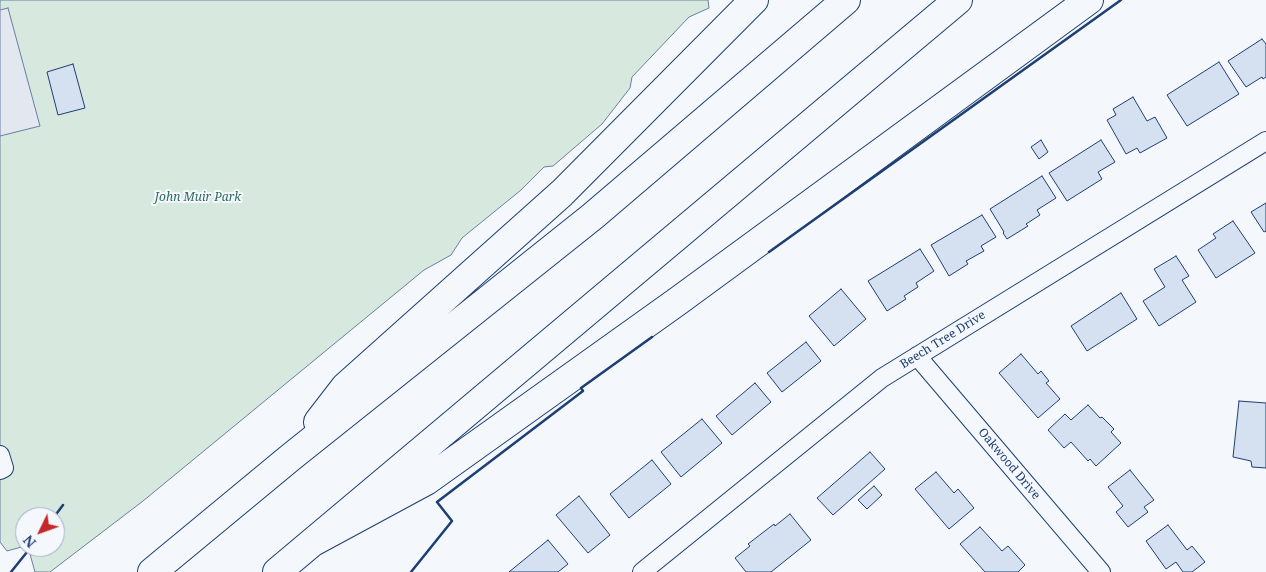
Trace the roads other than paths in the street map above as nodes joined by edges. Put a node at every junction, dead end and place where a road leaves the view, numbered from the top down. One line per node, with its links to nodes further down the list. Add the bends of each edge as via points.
1 (754, 0): 7 (highway, via 562,193 345,387)
2 (846, 0): 7 (highway, via 593,216)
3 (958, 0): 8 (highway)
4 (1089, 0): 8 (highway, via 702,284 426,481)
5 (1266, 141): 6 (street, Beech Tree Drive)
6 (917, 356): 9 (street, Beech Tree Drive, via 882,378); 12 (street, Oakwood Drive)
7 (291, 457): 10 (highway)
8 (313, 542): 11 (highway)
9 (653, 569)
10 (152, 572)
11 (277, 572)
12 (1101, 572)

